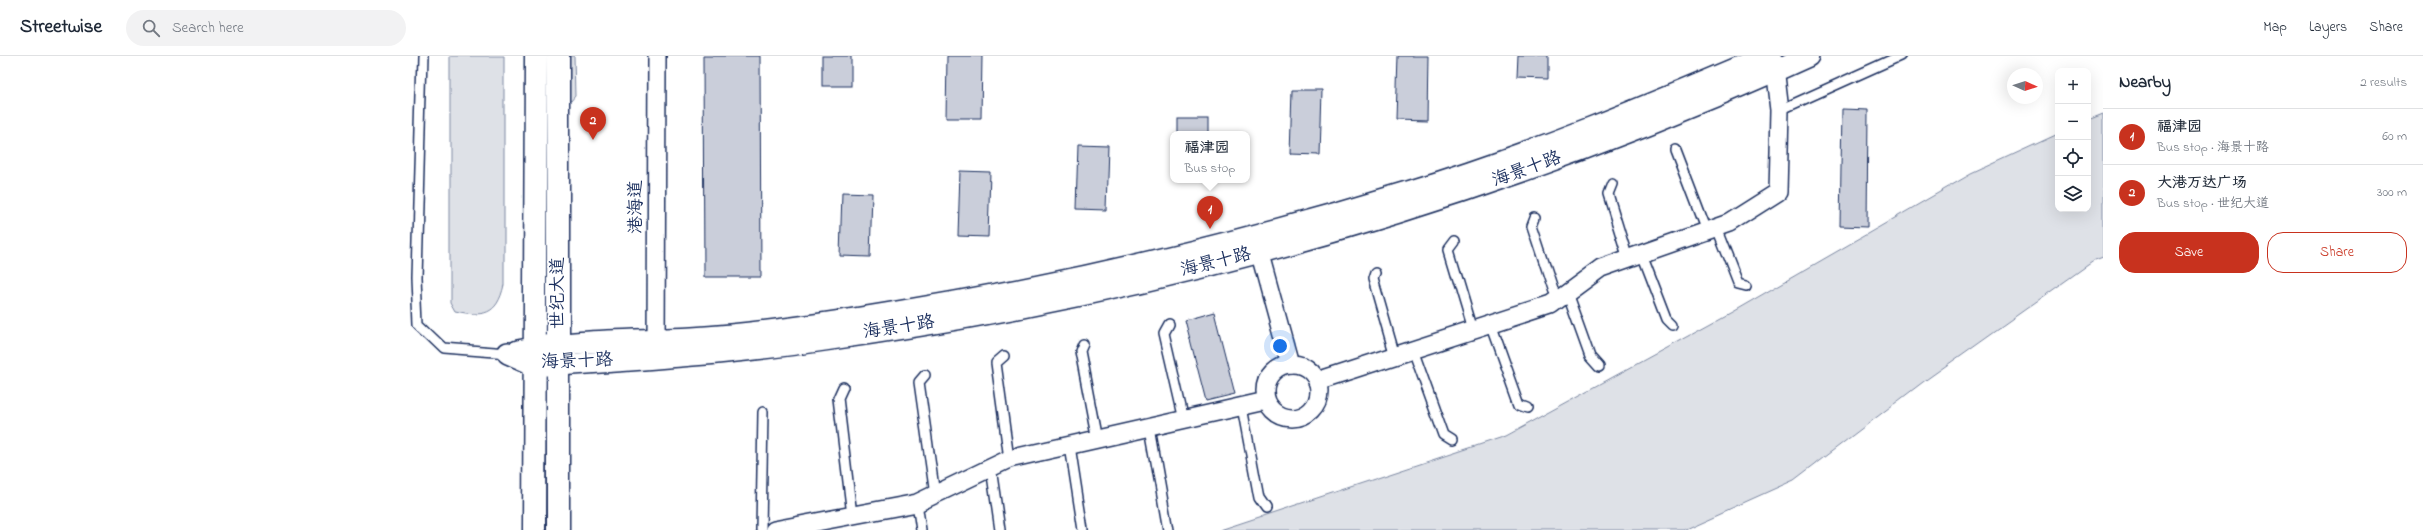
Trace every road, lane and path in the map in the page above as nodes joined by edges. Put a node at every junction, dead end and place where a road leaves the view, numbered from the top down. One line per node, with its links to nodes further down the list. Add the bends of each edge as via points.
1 (422, 56): 26 (lane, via 416,278 418,324 443,348)
2 (536, 56): 28 (main road, 世纪大道)
3 (558, 56): 27 (main road, 世纪大道)
4 (658, 56): 24 (street, 港海道)
5 (1808, 56): 7 (street, 海景十路)
6 (1900, 56): 8 (lane)
7 (1772, 61): 8 (street); 14 (street, 海景十路, via 1522,154)
8 (1780, 110): 12 (street, via 1778,192 1729,223)
9 (1676, 150): 12 (lane)
10 (1612, 184): 15 (lane, via 1608,194)
11 (1535, 217): 18 (lane, via 1532,225)
12 (1711, 230): 15 (street); 17 (lane, via 1738,284)
13 (1455, 242): 22 (lane, via 1449,250)
14 (1257, 245): 24 (street, 海景十路, via 1135,266 930,307); 31 (street)
15 (1635, 256): 18 (street, via 1601,268); 21 (lane, via 1667,320)
16 (1375, 273): 30 (lane, via 1373,279)
17 (1746, 286)
18 (1562, 297): 20 (street, via 1551,305); 32 (lane, via 1590,357)
19 (1169, 324): 40 (lane, via 1164,333)
20 (1491, 324): 22 (street); 38 (lane, via 1520,405)
21 (1673, 325)
22 (1474, 330): 25 (street)
23 (1083, 344): 42 (lane, via 1080,351)
24 (656, 349): 27 (street, 海景十路)
25 (1414, 350): 30 (street); 43 (lane, via 1444,436)
26 (508, 353): 28 (street, 海景十路)
27 (559, 355): 28 (street, 海景十路); 53 (main road, 世纪大道)
28 (535, 356): 52 (main road, 世纪大道)
29 (1004, 356): 45 (lane, via 996,363)
30 (1395, 356): 34 (street)
31 (1290, 364): 34 (street, via 1306,368); 36 (street, via 1274,370 1269,377)
32 (1599, 367)
33 (925, 375): 47 (lane, via 919,382)
34 (1317, 381): 36 (street, via 1318,398 1309,412 1302,416 1285,418 1277,414)
35 (843, 387): 50 (lane, via 838,398)
36 (1266, 401): 37 (street)
37 (1242, 407): 40 (street); 49 (lane, via 1259,498)
38 (1528, 408)
39 (763, 412): 54 (lane)
40 (1184, 420): 41 (street)
41 (1150, 428): 42 (street); 59 (lane)
42 (1097, 440): 44 (street)
43 (1452, 441)
44 (1070, 446): 45 (street); 58 (lane)
45 (1009, 459): 46 (street)
46 (990, 468): 47 (street); 57 (lane)
47 (935, 495): 48 (street)
48 (917, 503): 50 (street); 56 (lane)
49 (1266, 508)
50 (852, 515): 51 (street)
51 (835, 524): 55 (street)
52 (534, 530)
53 (558, 530)
54 (761, 530)
55 (774, 530)
56 (921, 530)
57 (1000, 530)
58 (1083, 530)
59 (1168, 530)

